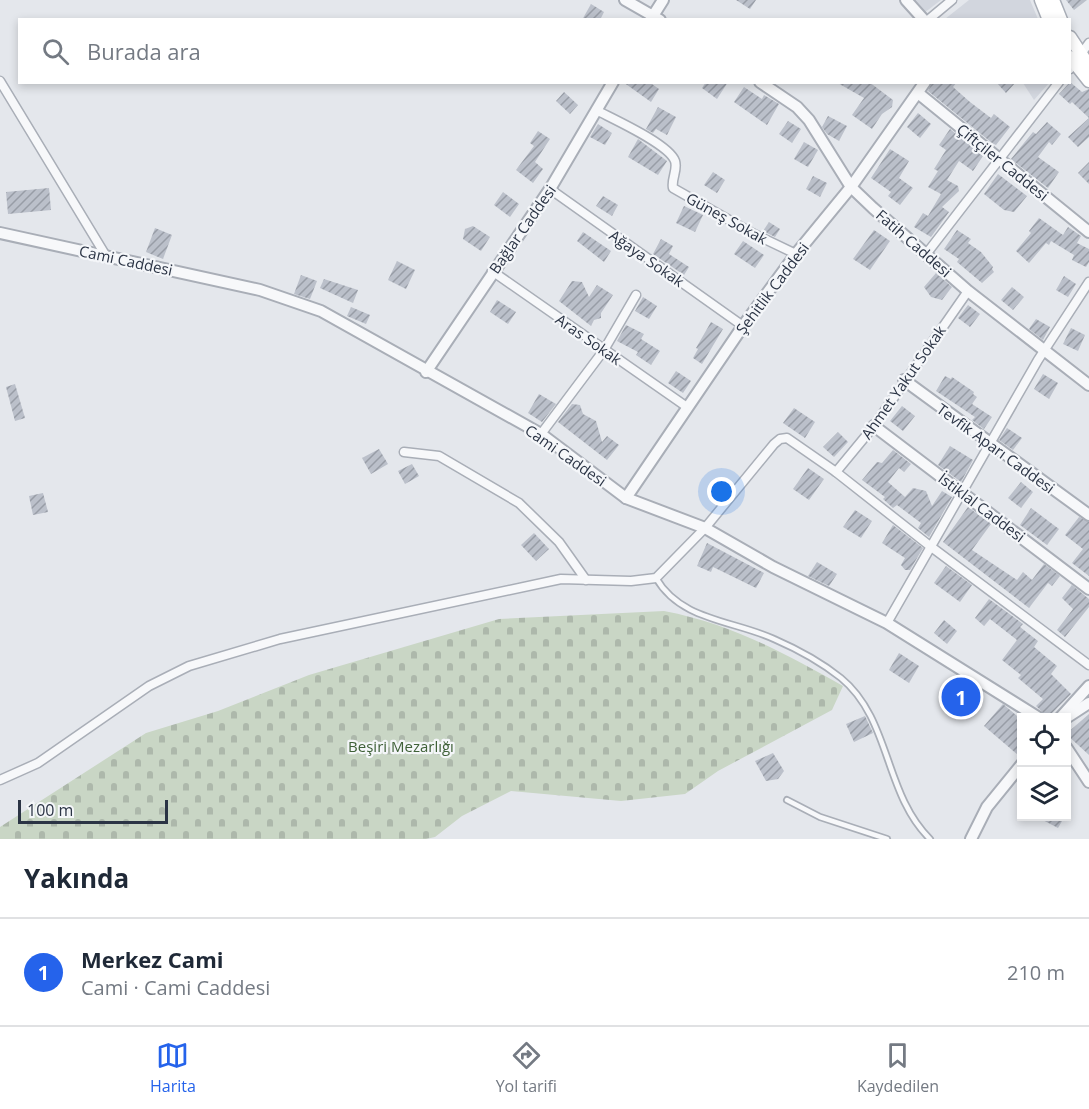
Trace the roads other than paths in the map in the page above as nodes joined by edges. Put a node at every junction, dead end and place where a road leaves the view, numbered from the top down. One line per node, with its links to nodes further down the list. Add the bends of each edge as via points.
1 (625, 0): 7 (street)
2 (663, 0): 7 (street)
3 (906, 0): 8 (street)
4 (952, 0): 9 (street)
5 (1041, 0): 10 (main road)
6 (1053, 0): 11 (main road)
7 (654, 18)
8 (924, 18)
9 (929, 18)
10 (1048, 18)
11 (1060, 18)
12 (1071, 40): 13 (main road)
13 (1076, 57): 14 (main road); 16 (main road)
14 (1089, 66)
15 (0, 81): 30 (street)
16 (1089, 81)
17 (612, 84): 22 (street, Bağlar Caddesi)
18 (763, 84): 24 (street, Fatih Caddesi, via 809,120)
19 (924, 84): 21 (street, Şehitlik Caddesi)
20 (1057, 84): 23 (street)
21 (918, 93): 23 (street, Çiftçiler Caddesi); 24 (street, Şehitlik Caddesi)
22 (596, 110): 25 (street, Bağlar Caddesi); 29 (street, Güneş Sokak, via 672,155 676,164 673,188)
23 (999, 159): 26 (street, Çiftçiler Caddesi); 28 (street)
24 (851, 187): 28 (street, Fatih Caddesi); 29 (street, Şehitlik Caddesi)
25 (550, 189): 31 (street, Bağlar Caddesi); 35 (street, Ağaya Sokak)
26 (1089, 232)
27 (0, 233): 30 (street, Cami Caddesi)
28 (927, 253): 33 (street, Fatih Caddesi)
29 (796, 254): 35 (street, Şehitlik Caddesi)
30 (106, 256): 38 (street, Cami Caddesi, via 260,290 321,311)
31 (492, 271): 36 (street, Aras Sokak); 38 (street, Bağlar Caddesi)
32 (1089, 282): 37 (street)
33 (968, 291): 37 (street, Fatih Caddesi); 39 (street, Ahmet Yakut Sokak)
34 (636, 295): 36 (street)
35 (743, 327): 41 (street, Şehitlik Caddesi)
36 (604, 350): 41 (street, Aras Sokak); 43 (street)
37 (1045, 351): 40 (street, Fatih Caddesi); 44 (street)
38 (426, 372): 43 (street, Cami Caddesi)
39 (904, 380): 42 (street, Ahmet Yakut Sokak); 44 (street, Tevfik Aparı Caddesi)
40 (1089, 385)
41 (687, 407): 48 (street, Şehitlik Caddesi)
42 (874, 426): 46 (street, Ahmet Yakut Sokak); 47 (street, İstiklal Caddesi)
43 (540, 434): 48 (street, Cami Caddesi)
44 (989, 444): 47 (street); 49 (street, Tevfik Aparı Caddesi)
45 (404, 452): 53 (street, via 439,456 519,503 559,542)
46 (836, 472): 50 (street, via 787,438 780,439); 51 (street)
47 (963, 493): 51 (street); 54 (street, İstiklal Caddesi)
48 (626, 498): 50 (street, Cami Caddesi)
49 (1089, 515)
50 (705, 528): 52 (street); 55 (street, Cami Caddesi)
51 (930, 546): 55 (street); 56 (street)
52 (656, 578): 53 (street); 68 (lane, via 671,598 690,612 774,639 817,661 848,684 871,712 908,811)
53 (586, 580): 64 (street, via 561,579 280,639 189,666 149,686 38,763)
54 (1089, 589)
55 (887, 623): 59 (street, Cami Caddesi)
56 (1089, 665)
57 (1089, 686): 60 (street)
58 (1089, 703): 61 (street)
59 (1033, 713)
60 (1064, 713)
61 (1071, 715)
62 (1071, 755): 65 (street)
63 (1020, 767): 69 (street, via 987,807)
64 (0, 780)
65 (1089, 782)
66 (787, 800): 67 (lane, via 820,818)
67 (887, 839)
68 (930, 839)
69 (971, 839)

